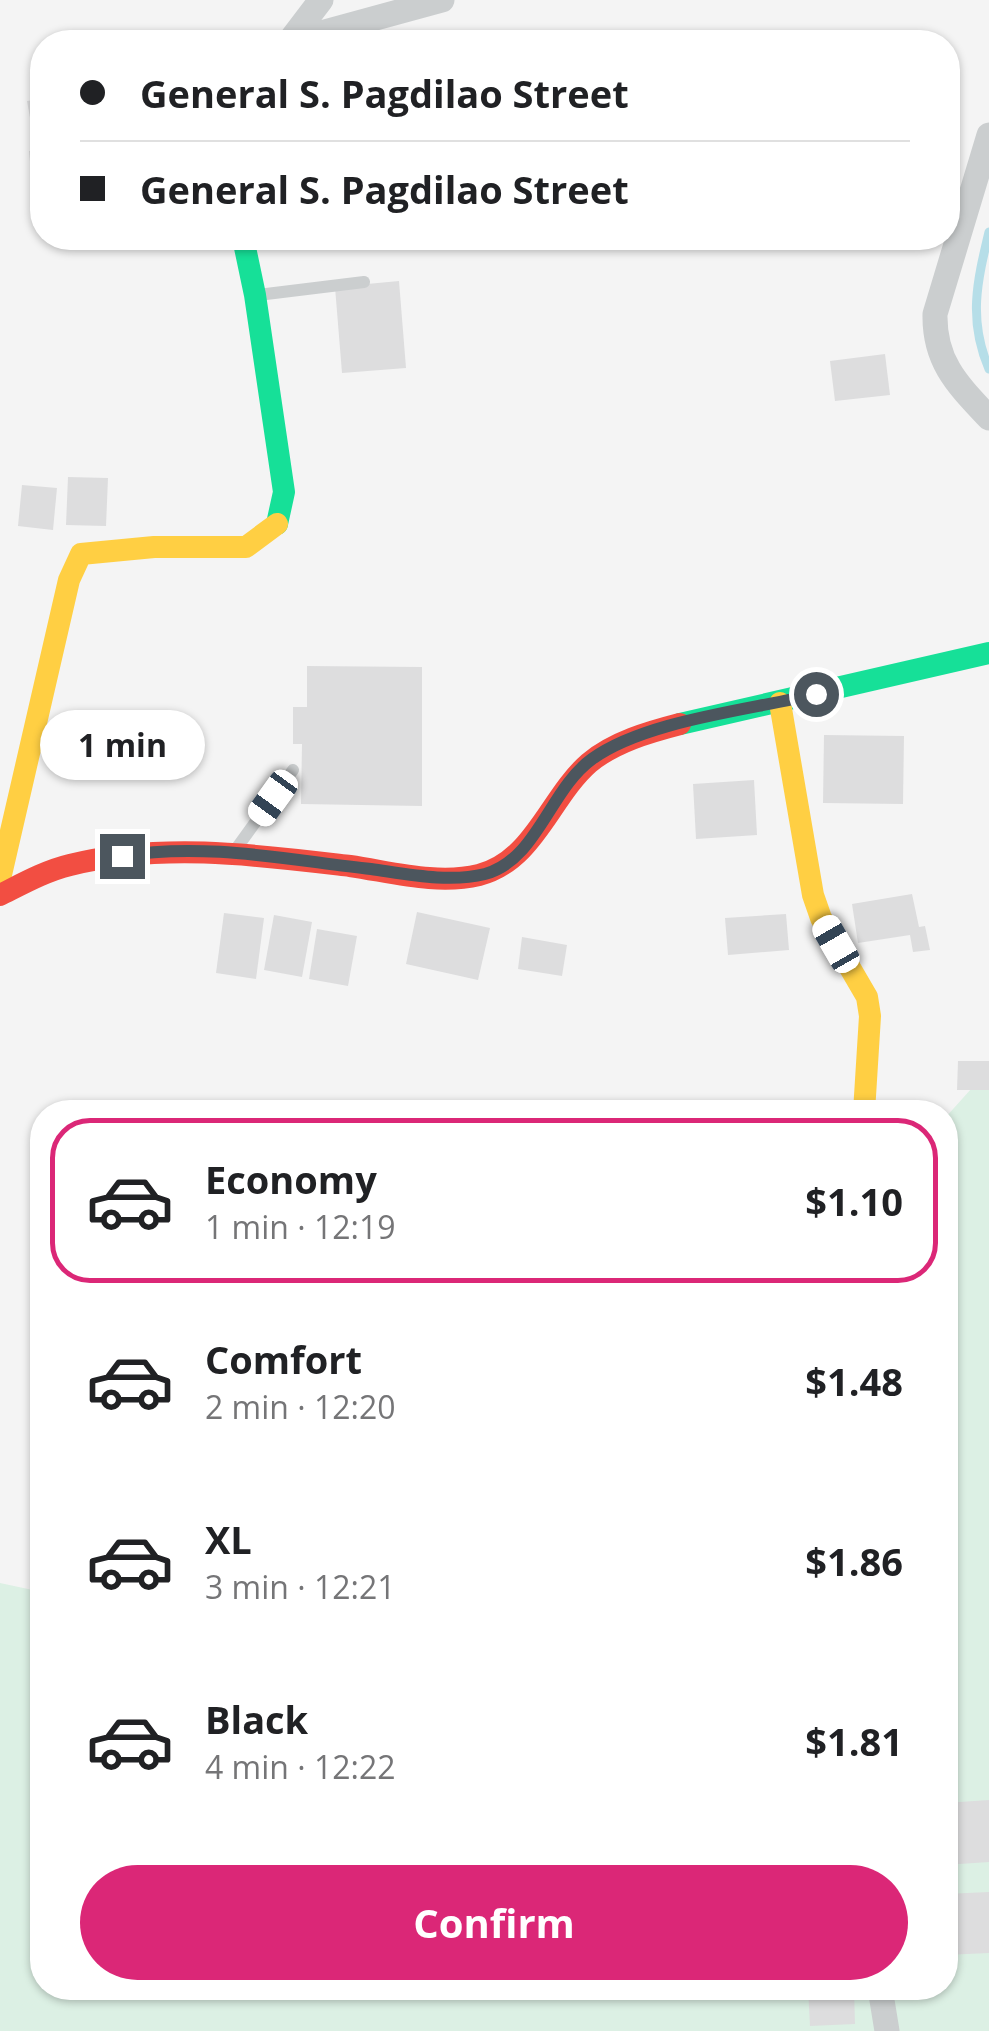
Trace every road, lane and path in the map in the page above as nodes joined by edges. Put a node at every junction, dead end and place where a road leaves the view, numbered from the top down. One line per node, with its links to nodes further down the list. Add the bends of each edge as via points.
1 (321, 0): 3 (street)
2 (442, 0): 4 (street)
3 (298, 30)
4 (333, 30)
5 (989, 135): 6 (street)
6 (960, 229)
7 (247, 250): 10 (street)
8 (954, 250): 11 (street, via 934,314 934,340 956,384)
9 (364, 282): 10 (lane)
10 (256, 295): 16 (street, via 284,492 276,524 246,547 81,554 65,594)
11 (989, 418)
12 (989, 653): 13 (street)
13 (780, 703): 15 (street, via 668,726 592,758 521,850 480,875 457,878); 18 (street, via 813,895 867,997)
14 (294, 770): 15 (lane)
15 (233, 853): 17 (street, via 149,852 69,866)
16 (0, 878)
17 (0, 895)
18 (865, 1100)
19 (882, 2000): 20 (street)
20 (887, 2031)

